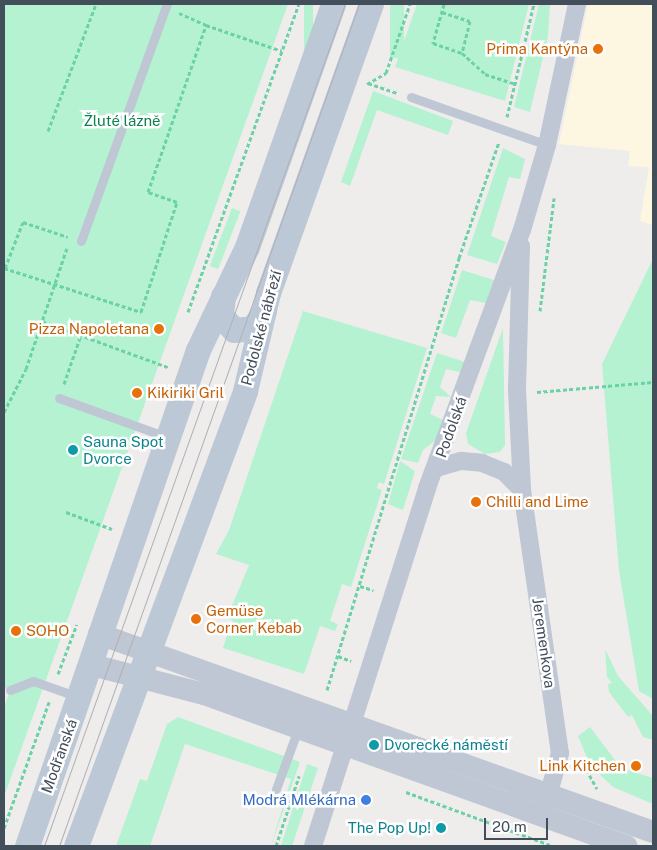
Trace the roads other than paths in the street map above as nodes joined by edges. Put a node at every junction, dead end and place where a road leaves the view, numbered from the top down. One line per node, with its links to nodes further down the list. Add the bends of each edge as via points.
1 (333, 4): 9 (main road, via 247,247)
2 (371, 4): 10 (main road, Podolské nábřeží)
3 (577, 4): 6 (street, Podolská)
4 (166, 6): 8 (lane)
5 (411, 97): 6 (lane)
6 (547, 145): 7 (street, Podolská)
7 (522, 230): 13 (street, Podolská); 14 (street, Jeremenkova, via 517,390)
8 (81, 241)
9 (223, 296): 10 (main road, via 221,316 234,330 253,328); 12 (main road, via 198,350)
10 (264, 311): 16 (main road, Podolské nábřeží, via 245,391)
11 (59, 398): 12 (lane)
12 (167, 437): 15 (main road)
13 (436, 468): 14 (street, via 461,461 482,463 504,472); 22 (street, Podolská)
14 (522, 490): 24 (street, Jeremenkova, via 560,753)
15 (99, 634): 16 (street); 17 (main road, Modřanská)
16 (148, 651): 18 (main road, Podolské nábřeží); 22 (street)
17 (92, 665): 18 (street); 20 (main road, Modřanská)
18 (137, 676): 21 (street); 29 (main road)
19 (10, 690): 20 (lane, via 33,681)
20 (80, 697): 28 (main road, Modřanská)
21 (298, 728): 22 (street); 23 (lane)
22 (347, 734): 24 (street); 30 (street, Podolská)
23 (276, 789)
24 (546, 806): 25 (street); 27 (street)
25 (613, 817): 26 (street); 27 (street)
26 (653, 832)
27 (601, 842): 31 (street)
28 (27, 846)
29 (76, 846)
30 (313, 846)
31 (626, 846)

